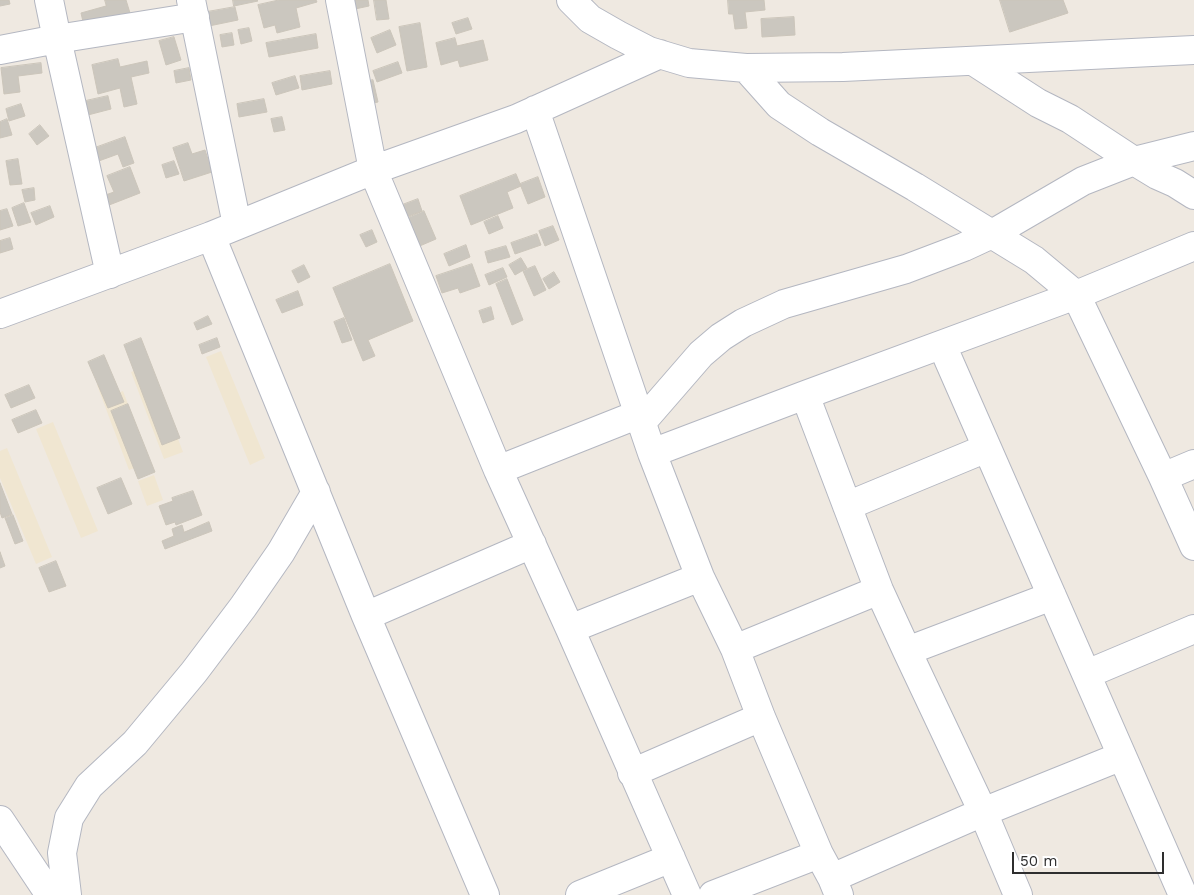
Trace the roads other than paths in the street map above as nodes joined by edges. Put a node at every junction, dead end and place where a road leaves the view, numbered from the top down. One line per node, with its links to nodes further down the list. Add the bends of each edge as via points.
1 (49, 0): 5 (street)
2 (340, 0): 14 (street)
3 (571, 0): 8 (street, via 590,19)
4 (193, 9): 5 (street); 16 (street)
5 (57, 39): 6 (street); 20 (street)
6 (0, 50)
7 (1194, 50): 9 (street)
8 (660, 54): 10 (street, via 689,62); 11 (street)
9 (973, 61): 10 (street); 13 (street)
10 (746, 68): 17 (street, via 779,105)
11 (535, 110): 14 (street); 25 (street)
12 (1194, 146): 13 (street)
13 (1134, 161): 15 (street); 17 (street, via 1083,181)
14 (373, 170): 16 (street); 29 (street)
15 (1194, 195)
16 (237, 225): 18 (street)
17 (992, 234): 21 (street, via 1034,260); 25 (street, via 906,269 784,304 743,323 702,354)
18 (211, 236): 20 (street); 31 (street)
19 (1194, 246): 21 (street)
20 (110, 274): 22 (street)
21 (1076, 296): 23 (street); 30 (street)
22 (0, 314)
23 (942, 345): 24 (street); 26 (street)
24 (805, 395): 27 (street); 32 (street)
25 (640, 418): 27 (street); 29 (street)
26 (987, 448): 32 (street); 37 (street)
27 (652, 453): 35 (street)
28 (1194, 464): 30 (street)
29 (498, 470): 33 (street)
30 (1163, 477): 34 (street)
31 (316, 492): 38 (street); 53 (street, via 281,552 194,672 135,743 89,786 69,818 62,853)
32 (847, 506): 36 (street)
33 (532, 544): 38 (street); 39 (street)
34 (1194, 546)
35 (700, 577): 39 (street); 41 (street)
36 (879, 590): 41 (street); 42 (street)
37 (1052, 596): 42 (street); 43 (street)
38 (366, 616): 54 (street)
39 (570, 629): 46 (street)
40 (1194, 629): 43 (street)
41 (735, 650): 44 (street)
42 (907, 652): 47 (street)
43 (1086, 674): 45 (street)
44 (762, 717): 46 (street); 49 (street)
45 (1122, 756): 47 (street); 59 (street)
46 (632, 773): 50 (street)
47 (983, 812): 51 (street); 58 (street)
48 (0, 820): 52 (street)
49 (819, 854): 51 (street); 57 (street)
50 (671, 858): 55 (street); 56 (street)
51 (836, 886)
52 (50, 895)
53 (67, 895)
54 (485, 895)
55 (580, 895)
56 (686, 895)
57 (713, 895)
58 (1018, 895)
59 (1183, 895)

